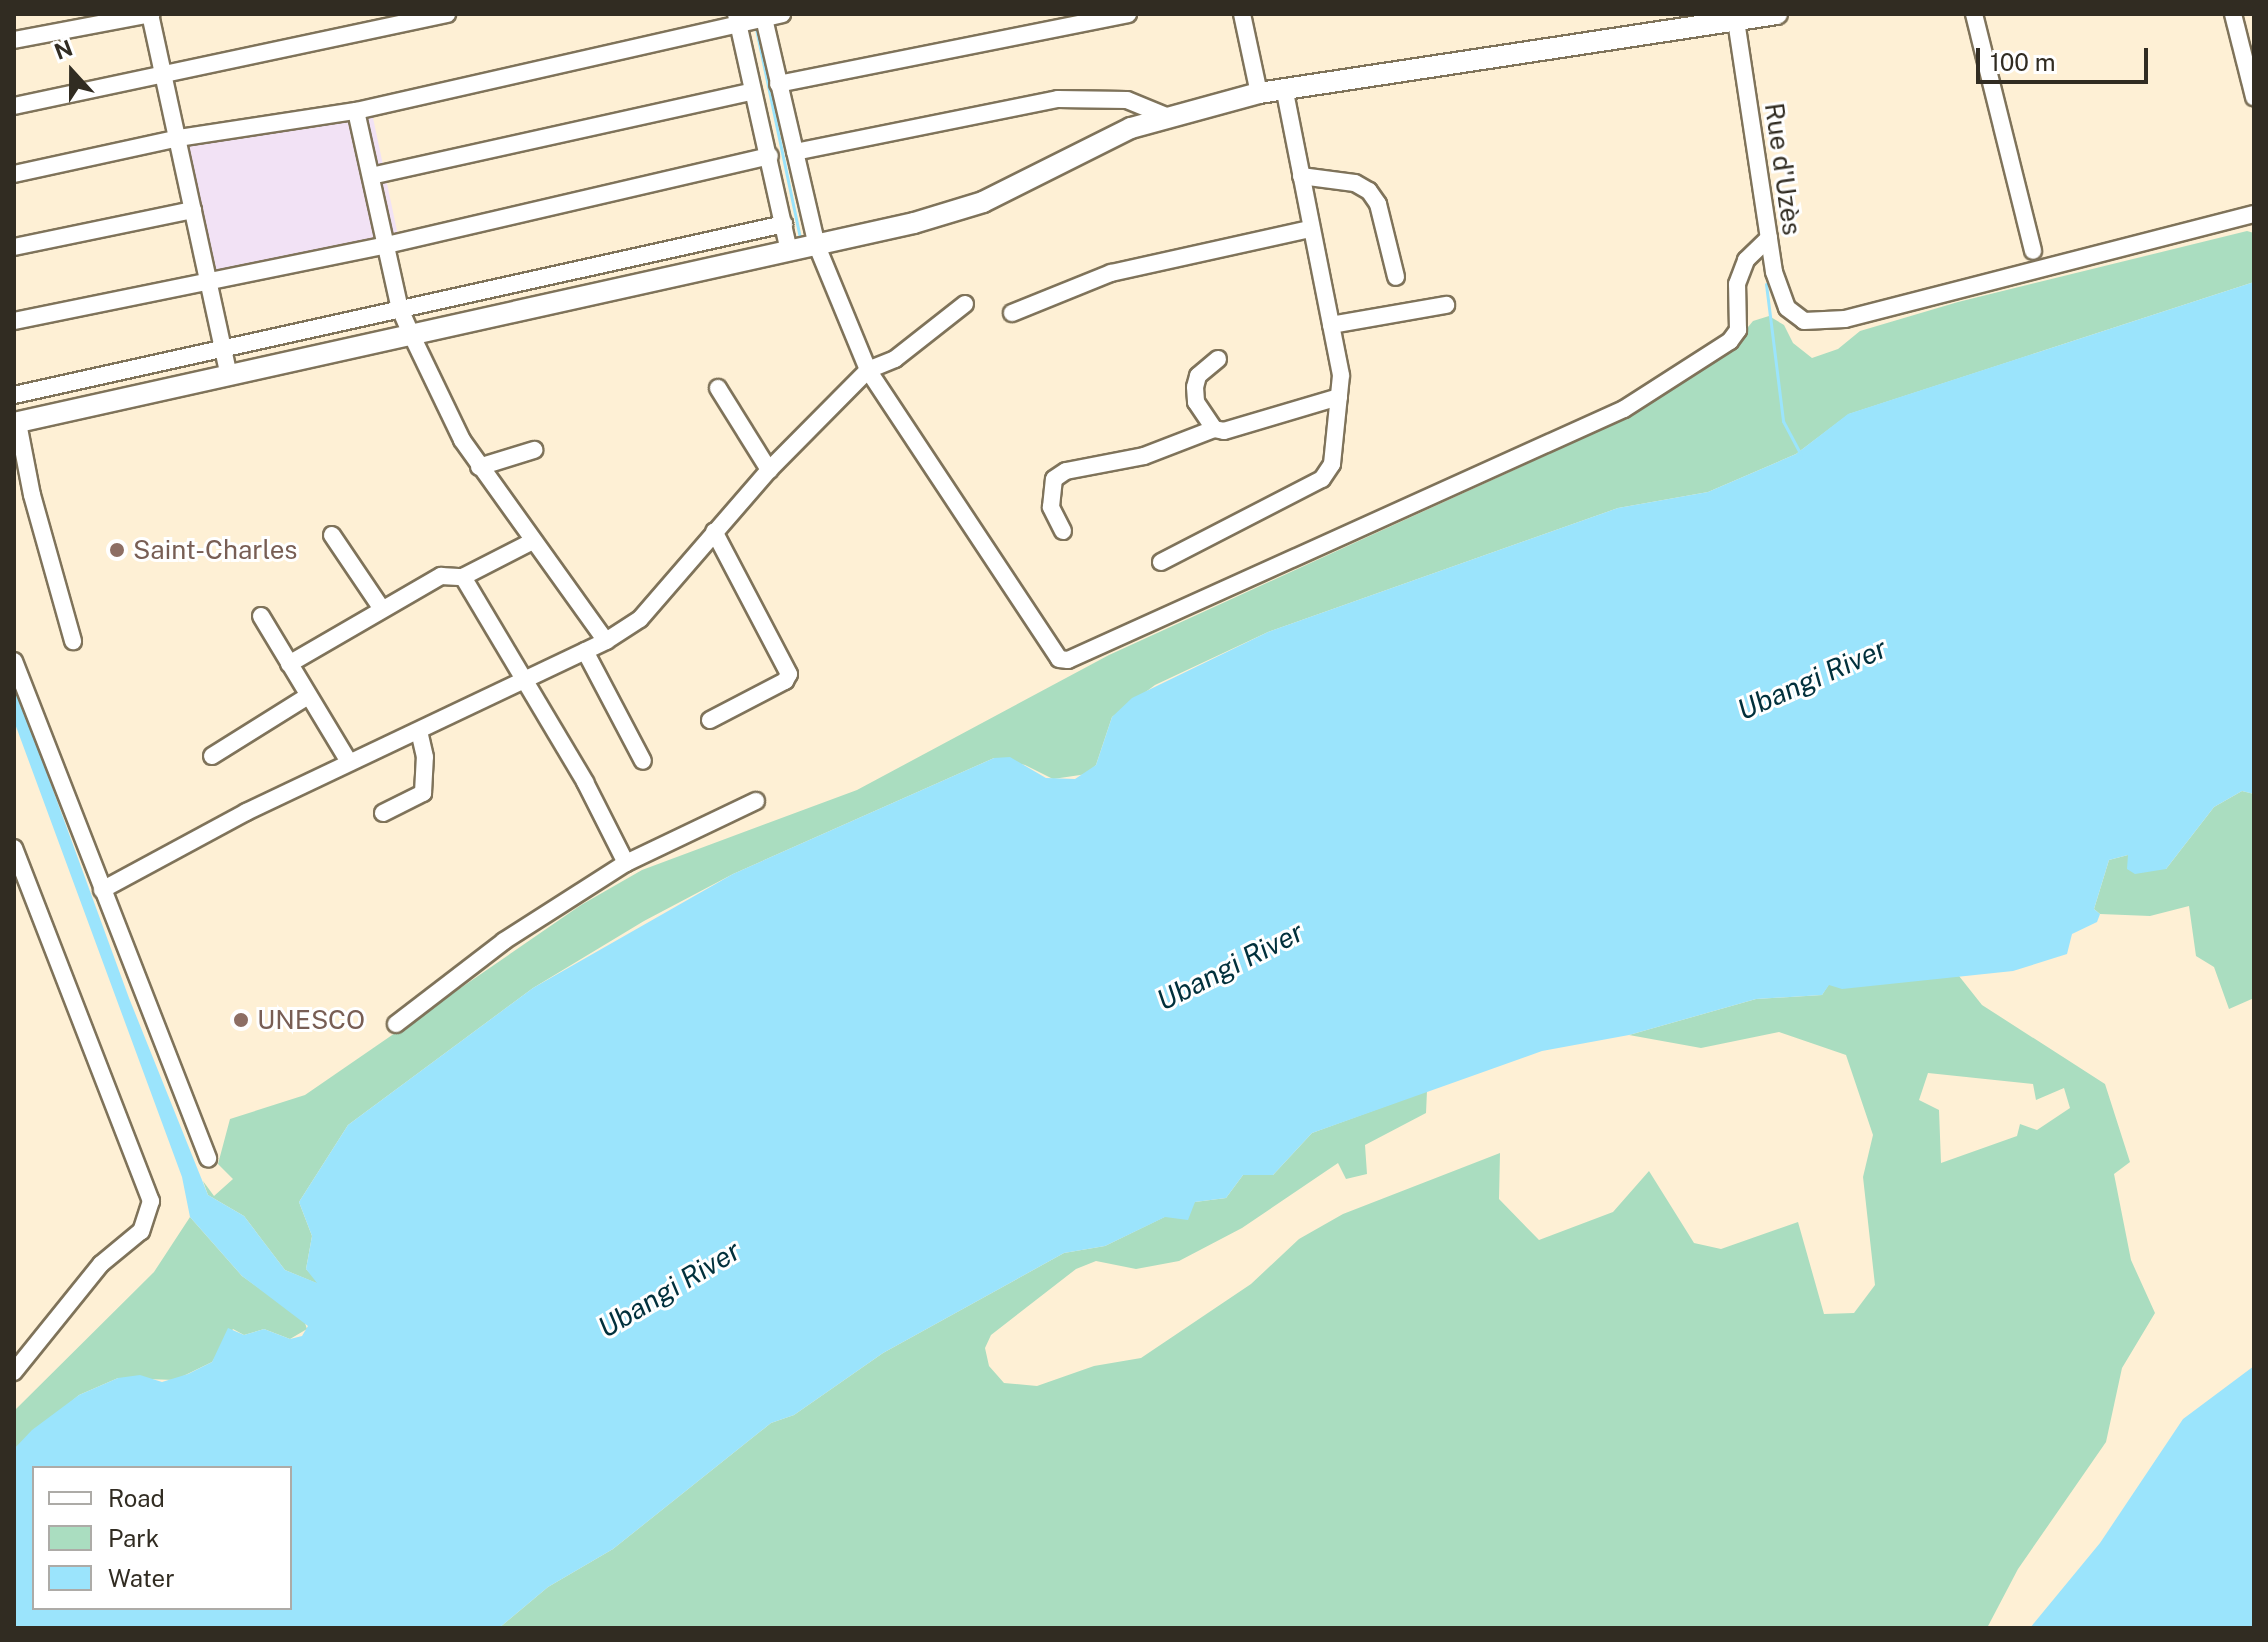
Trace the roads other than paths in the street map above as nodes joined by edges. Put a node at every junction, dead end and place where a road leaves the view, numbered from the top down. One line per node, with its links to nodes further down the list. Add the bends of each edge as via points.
1 (151, 14): 13 (street); 14 (street)
2 (447, 14): 14 (street)
3 (782, 14): 9 (street)
4 (1128, 14): 15 (street)
5 (1242, 14): 18 (street)
6 (1777, 14): 10 (main road)
7 (1974, 14): 38 (street)
8 (2233, 14): 19 (street)
9 (764, 16): 11 (street); 15 (street)
10 (1736, 17): 12 (main road); 33 (street, Rue d'Uzès)
11 (737, 18): 17 (street); 21 (street)
12 (1707, 19): 16 (main road)
13 (14, 40)
14 (164, 75): 20 (street); 23 (street)
15 (778, 84): 24 (street)
16 (1284, 88): 18 (main road); 28 (street)
17 (753, 91): 25 (street); 27 (street)
18 (1259, 93): 22 (main road)
19 (2254, 97)
20 (14, 106)
21 (356, 111): 23 (street); 27 (street)
22 (1166, 116): 24 (street, via 1127,100 1058,99); 35 (main road, via 983,202)
23 (179, 138): 26 (street); 29 (street)
24 (795, 152): 35 (street)
25 (770, 156): 31 (street); 34 (street)
26 (14, 174)
27 (371, 176): 34 (street)
28 (1301, 176): 32 (street); 39 (street, via 1355,183 1369,191 1378,204)
29 (193, 210): 36 (street); 40 (street)
30 (2254, 214): 33 (street, Rue d'Uzès, via 1845,319 1804,321 1779,294)
31 (784, 224): 37 (street); 43 (street)
32 (1309, 229): 44 (street, via 1111,273); 46 (street)
33 (1769, 238): 50 (street, via 1746,260 1737,284 1738,330 1730,341 1636,402 1068,660 1051,653)
34 (387, 245): 40 (street); 43 (street)
35 (817, 246): 37 (main road); 50 (street)
36 (14, 247)
37 (789, 251): 47 (main road)
38 (2033, 251)
39 (1396, 277)
40 (207, 280): 45 (street); 48 (street)
41 (965, 304): 50 (street, via 895,359)
42 (1446, 305): 46 (street)
43 (400, 309): 47 (street); 48 (street)
44 (1012, 313)
45 (14, 321)
46 (1331, 325): 54 (street)
47 (412, 336): 51 (main road); 58 (street)
48 (221, 348): 51 (street); 53 (street)
49 (1218, 359): 56 (street, via 1198,376 1195,387 1200,410)
50 (868, 370): 59 (street)
51 (229, 376): 55 (main road)
52 (718, 388): 59 (street)
53 (14, 395)
54 (1339, 397): 56 (street, via 1224,431); 64 (street, via 1332,464 1322,479)
55 (16, 423): 68 (street)
56 (1214, 429): 61 (street, via 1144,456 1066,471 1054,479 1051,507)
57 (534, 450): 58 (street)
58 (479, 467): 63 (street)
59 (769, 470): 60 (street)
60 (714, 531): 69 (street, via 656,603); 75 (street, via 789,674)
61 (1063, 531)
62 (332, 535): 66 (street)
63 (531, 542): 65 (street); 69 (street)
64 (1161, 562)
65 (463, 577): 66 (street, via 441,576); 73 (street)
66 (382, 609): 72 (street)
67 (261, 616): 72 (street)
68 (73, 641)
69 (606, 641): 70 (street)
70 (585, 651): 73 (street); 78 (street)
71 (14, 661): 84 (street)
72 (289, 664): 74 (street)
73 (525, 679): 76 (street); 83 (street)
74 (308, 696): 77 (street); 79 (street)
75 (710, 720)
76 (419, 732): 79 (street); 81 (street, via 425,757 423,793)
77 (212, 756)
78 (643, 761)
79 (349, 762): 84 (street)
80 (756, 801): 83 (street)
81 (383, 813)
82 (14, 848): 87 (street, via 151,1201 141,1231 101,1264)
83 (626, 863): 85 (street, via 504,941)
84 (102, 890): 86 (street)
85 (396, 1024)
86 (208, 1158)
87 (14, 1372)

